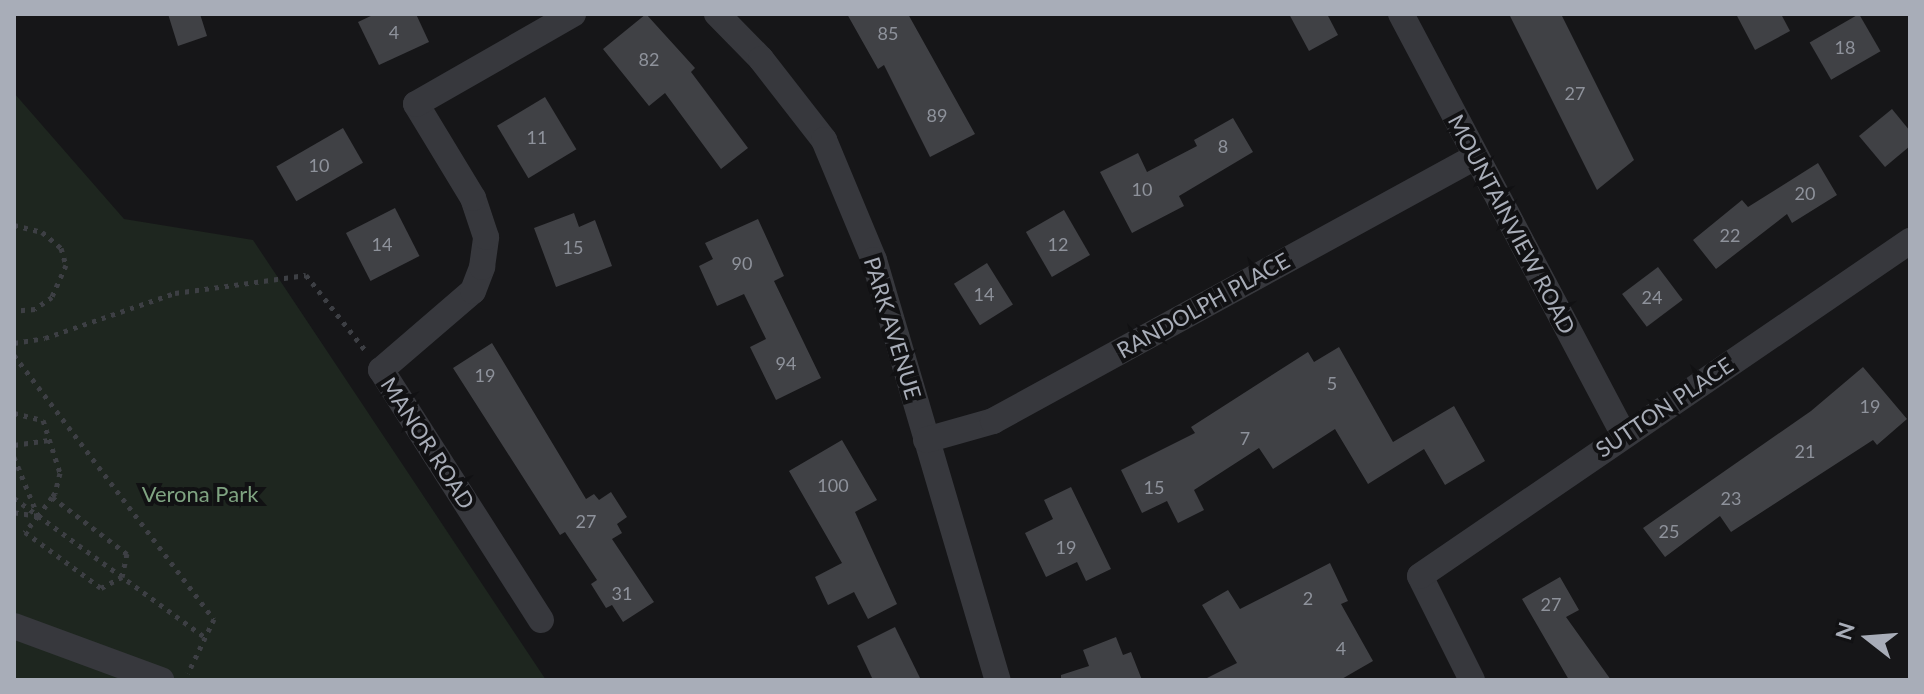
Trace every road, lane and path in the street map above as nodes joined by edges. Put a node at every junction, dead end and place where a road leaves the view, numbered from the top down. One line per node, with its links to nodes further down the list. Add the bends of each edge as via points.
1 (573, 14): 10 (street, MANOR ROAD, via 416,104 473,198 486,237 473,291)
2 (717, 14): 14 (street, PARK AVENUE, via 761,59 824,140 874,260)
3 (1401, 14): 4 (street, MOUNTAINVIEW ROAD)
4 (1475, 157): 12 (street, MOUNTAINVIEW ROAD); 14 (street, RANDOLPH PLACE, via 993,421)
5 (14, 225): 7 (path, via 49,237 61,248 66,265 52,297 35,309)
6 (1910, 241): 12 (street, SUTTON PLACE)
7 (14, 311)
8 (14, 343): 10 (path, via 45,338 175,293 306,275)
9 (14, 355): 24 (path, via 214,619)
10 (381, 370): 22 (street, MANOR ROAD)
11 (14, 413): 13 (path, via 43,420)
12 (1623, 434): 28 (street, SUTTON PLACE, via 1420,576)
13 (51, 440): 15 (path); 17 (path, via 60,473)
14 (926, 440): 27 (street, PARK AVENUE)
15 (14, 445)
16 (14, 457): 20 (path)
17 (52, 497): 20 (path); 21 (path, via 127,554)
18 (14, 498): 20 (path)
19 (14, 512): 20 (path)
20 (38, 516): 21 (path); 21 (path, via 25,532 101,588)
21 (122, 577): 24 (path)
22 (541, 620)
23 (14, 626): 25 (street)
24 (206, 638): 26 (path)
25 (161, 680)
26 (185, 680)
27 (998, 680)
28 (1472, 680)

